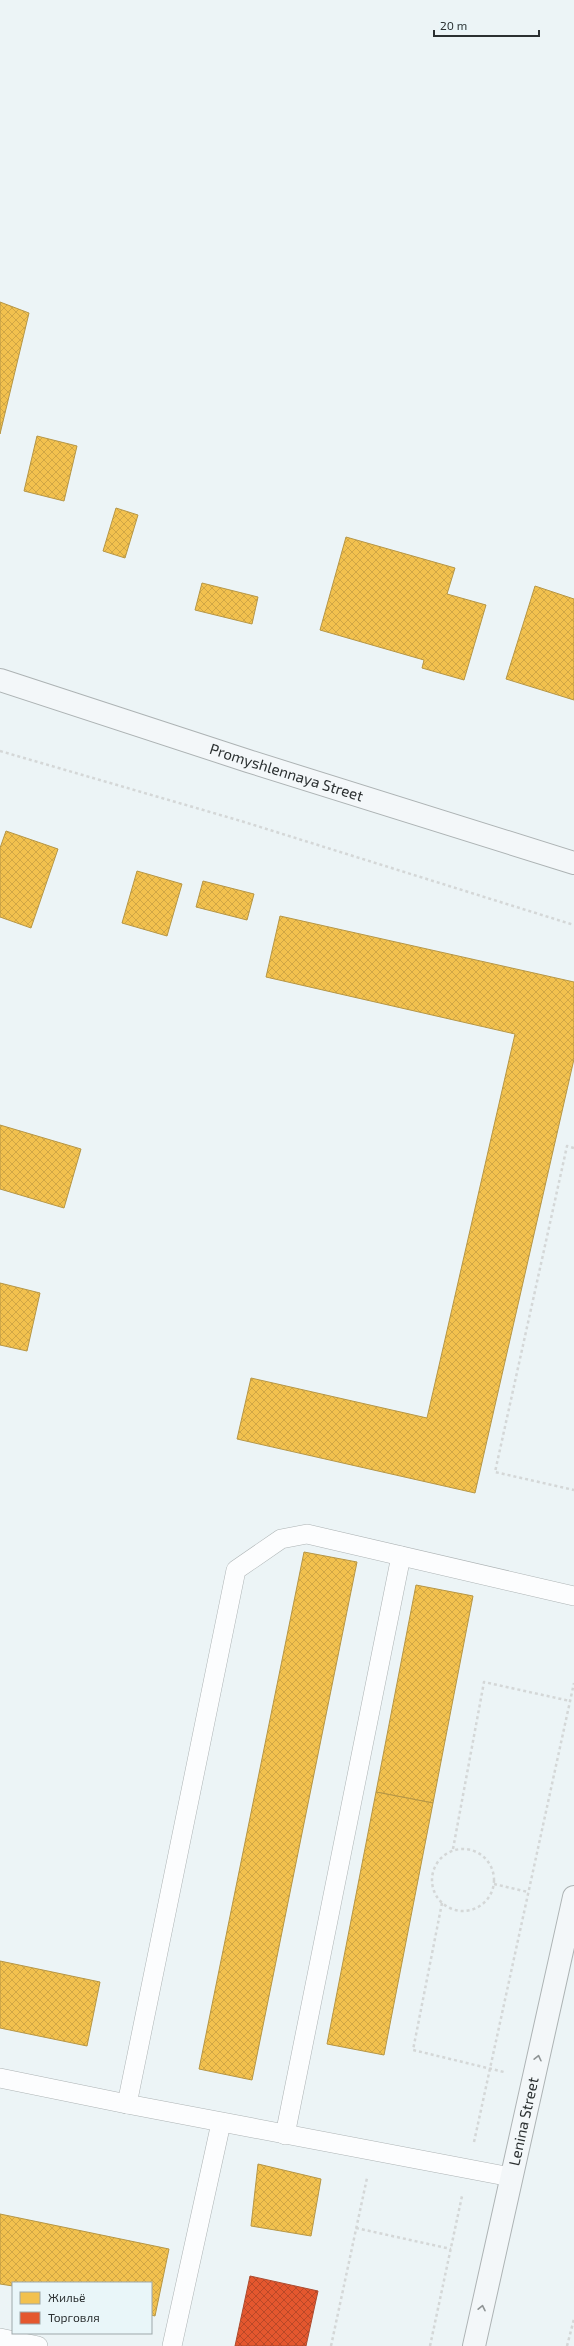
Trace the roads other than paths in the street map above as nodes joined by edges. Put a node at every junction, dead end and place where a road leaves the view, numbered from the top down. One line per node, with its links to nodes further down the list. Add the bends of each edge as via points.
1 (0, 680): 2 (main road, Promyshlennaya Street)
2 (574, 863)
3 (401, 1556): 4 (lane); 7 (lane, via 307,1534 281,1539 236,1570); 9 (lane)
4 (574, 1596)
5 (574, 1897): 10 (main road, Lenina Street, one-way to 5)
6 (0, 2078): 7 (lane)
7 (127, 2104): 8 (lane)
8 (221, 2123): 9 (lane); 13 (lane)
9 (285, 2135): 10 (lane)
10 (511, 2177): 14 (main road, Lenina Street, one-way to 10)
11 (0, 2338): 12 (lane)
12 (38, 2346)
13 (172, 2346)
14 (474, 2346)

